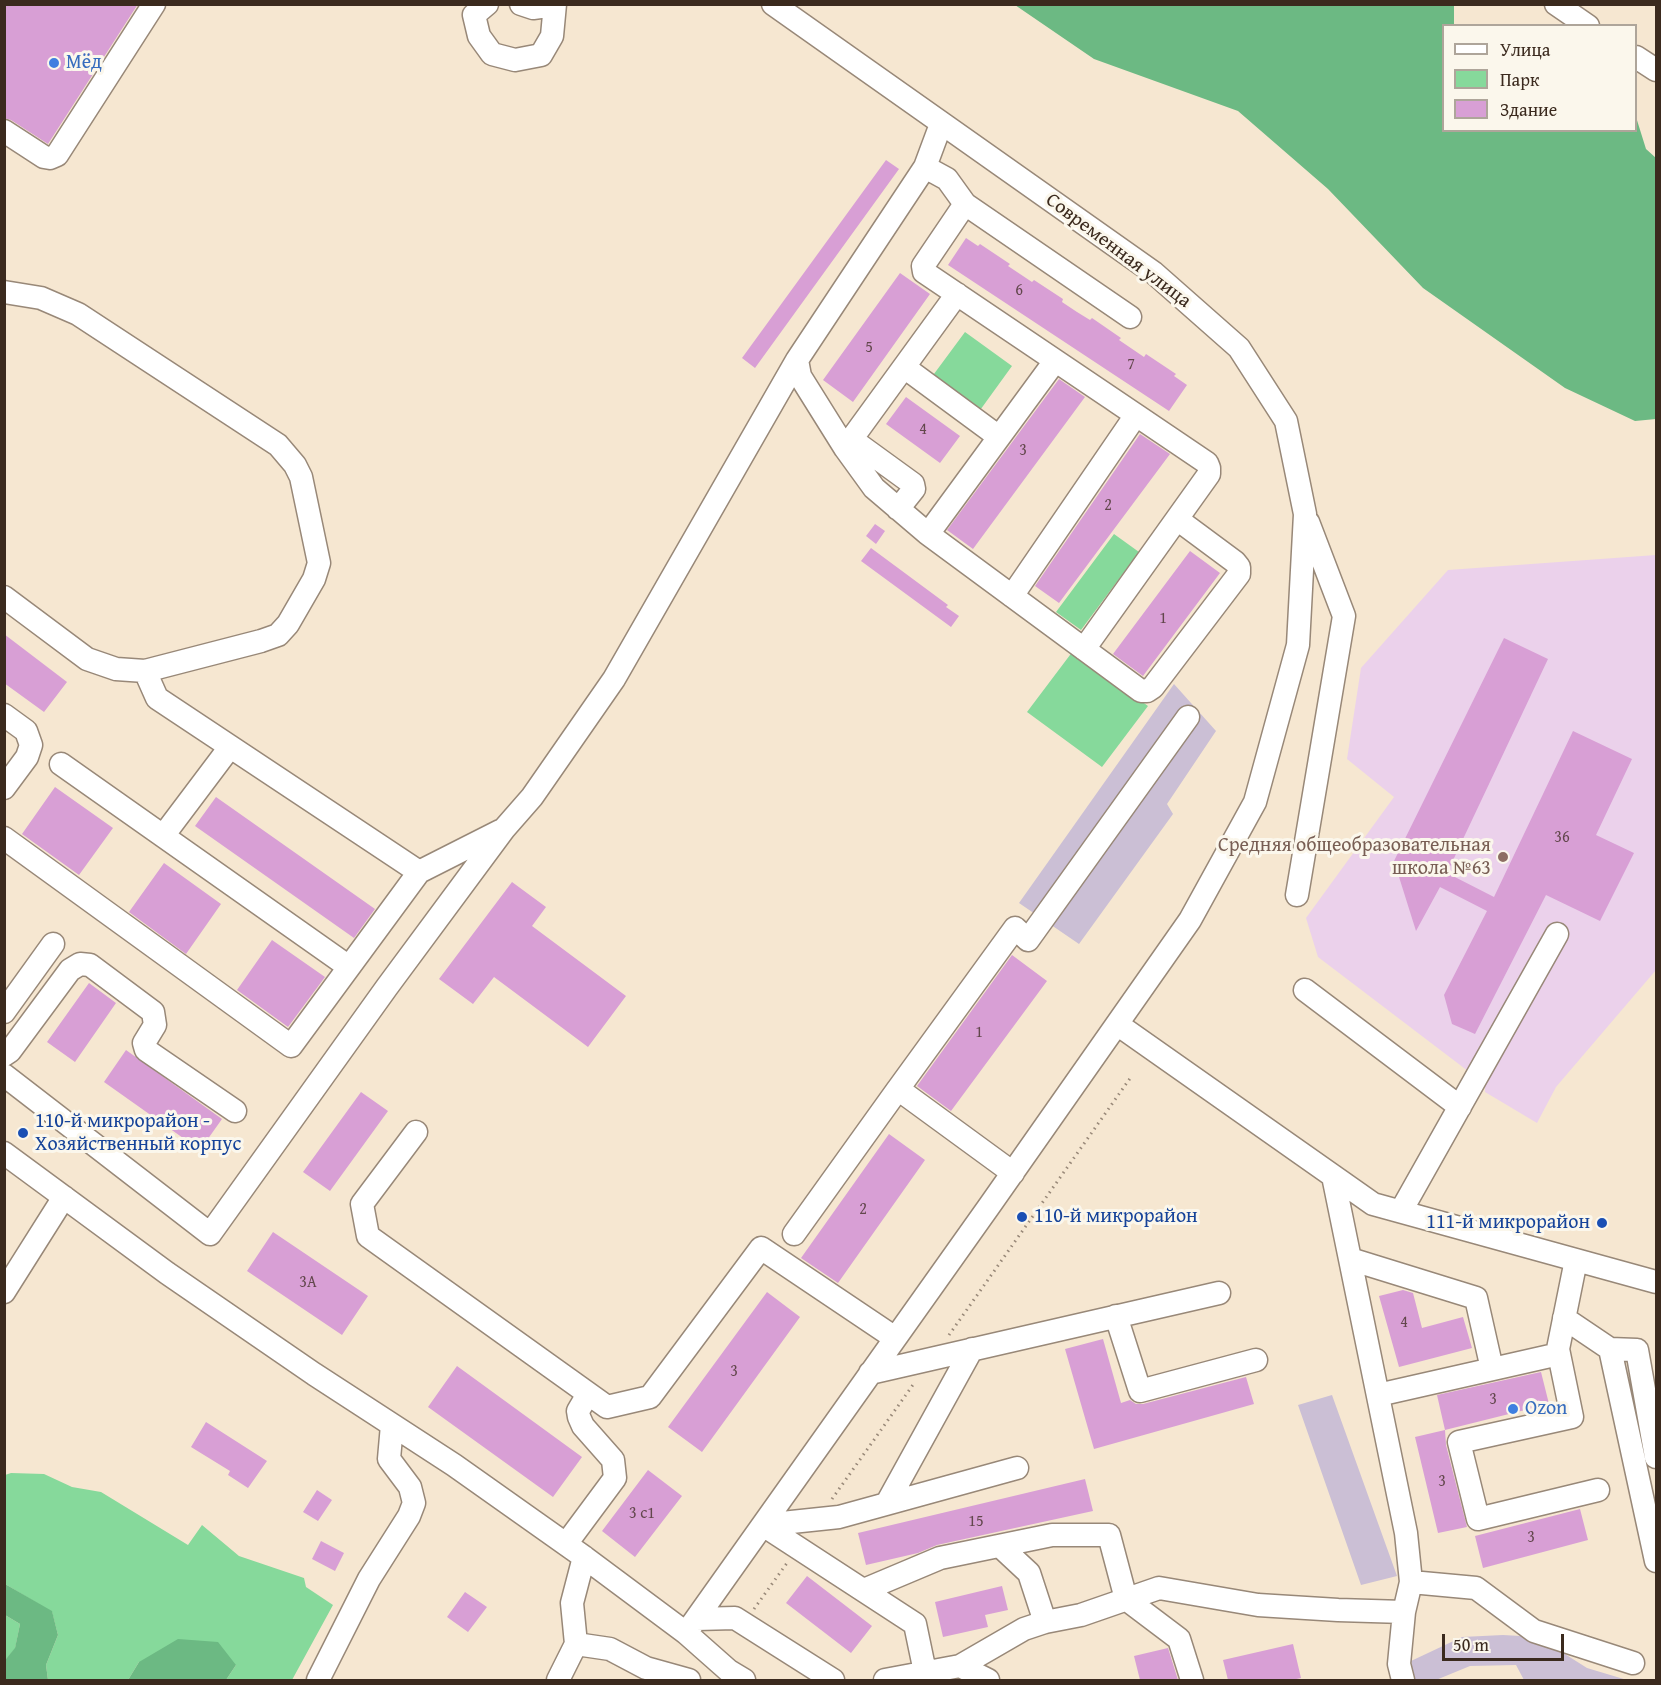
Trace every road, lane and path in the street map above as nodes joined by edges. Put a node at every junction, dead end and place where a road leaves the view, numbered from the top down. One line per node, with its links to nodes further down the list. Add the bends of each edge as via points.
1 (154, 4): 11 (street, via 57,155 44,157)
2 (487, 4): 6 (street, via 474,15 479,36 492,54 515,60 541,55 552,36)
3 (521, 4): 6 (street, via 533,8)
4 (773, 4): 10 (street, Современная улица)
5 (1556, 4): 7 (street)
6 (555, 5)
7 (1585, 24)
8 (1637, 58): 9 (street)
9 (1656, 70)
10 (941, 124): 12 (street); 23 (street, Современная улица, via 1154,273 1239,348 1286,421)
11 (4, 131)
12 (925, 167): 13 (street, via 947,179); 17 (street)
13 (966, 204): 15 (street, via 922,269); 16 (street)
14 (4, 292): 29 (street, via 41,298 78,314 278,446 301,477 319,563 284,630 261,642)
15 (957, 294): 18 (street); 19 (street)
16 (1130, 317)
17 (797, 360): 22 (street, via 800,376); 35 (street, via 614,679 532,797)
18 (1055, 361): 20 (street); 21 (street)
19 (904, 367): 21 (street); 22 (street)
20 (1136, 415): 24 (street, via 1209,468 1209,474); 26 (street)
21 (999, 437): 25 (street)
22 (848, 443): 25 (street, via 874,488)
23 (1305, 514): 39 (street, via 1344,616); 45 (street, Современная улица, via 1298,645 1255,802 1190,920)
24 (1177, 519): 28 (street); 28 (street, via 1235,562 1239,574 1147,691 1141,691)
25 (928, 534): 26 (street)
26 (1011, 596): 28 (street)
27 (4, 597): 29 (street, via 87,659 116,669)
28 (1084, 649)
29 (145, 671): 32 (street, via 157,698)
30 (4, 715): 34 (street, via 26,731 31,745)
31 (1188, 717): 48 (street, via 1028,940 1016,928)
32 (230, 747): 36 (street); 38 (street)
33 (61, 764): 36 (street)
34 (4, 788)
35 (504, 829): 38 (street); 47 (street, via 210,1234)
36 (163, 836): 42 (street)
37 (4, 838): 42 (street, via 291,1046)
38 (419, 872): 42 (street)
39 (1297, 894)
40 (1557, 934): 49 (street)
41 (53, 944): 44 (street)
42 (349, 967)
43 (1305, 990): 49 (street)
44 (4, 1012)
45 (1117, 1024): 53 (street, Современная улица); 54 (street)
46 (4, 1055): 50 (street, via 70,970 80,964 90,965 153,1012 155,1025 144,1043 146,1050)
47 (4, 1075)
48 (898, 1089): 53 (street); 57 (street)
49 (1460, 1107): 56 (street)
50 (235, 1111)
51 (416, 1132): 73 (street, via 363,1204 368,1236)
52 (4, 1154): 55 (street)
53 (1013, 1173): 65 (street, Современная улица)
54 (1333, 1176): 56 (street, via 1372,1204); 58 (street)
55 (64, 1197): 61 (street); 75 (street, via 177,1280)
56 (1401, 1210): 59 (street)
57 (794, 1234)
58 (1350, 1259): 71 (street, via 1476,1298); 74 (street)
59 (1576, 1260): 60 (street); 64 (street)
60 (1656, 1282)
61 (4, 1292)
62 (1219, 1293): 63 (street)
63 (1116, 1316): 66 (street); 70 (street, via 1140,1391)
64 (1564, 1318): 67 (street); 69 (street)
65 (895, 1338): 72 (street, Современная улица); 73 (street, via 761,1248 650,1397 607,1407)
66 (972, 1349): 72 (street); 79 (street)
67 (1610, 1349): 68 (street); 83 (street)
68 (1647, 1350): 76 (street)
69 (1559, 1354): 71 (street); 78 (street, via 1572,1417 1459,1442 1479,1519)
70 (1256, 1360)
71 (1492, 1369): 74 (street)
72 (870, 1372): 80 (street, Современная улица)
73 (588, 1394): 82 (street, via 578,1411 579,1418 613,1460 615,1478)
74 (1378, 1395): 84 (street, via 1406,1533)
75 (392, 1425): 82 (street); 95 (street, via 389,1459 410,1487 414,1503 369,1579)
76 (1656, 1457)
77 (1017, 1468): 79 (street)
78 (1598, 1490)
79 (887, 1503): 80 (street, via 839,1516)
80 (763, 1525): 85 (street); 89 (street, Современная улица)
81 (1000, 1546): 85 (street, via 940,1558); 86 (street, via 1052,1535 1109,1535); 88 (street, via 1029,1573)
82 (575, 1551): 89 (street); 90 (street, via 572,1603)
83 (1656, 1561)
84 (1411, 1582): 87 (street); 91 (street, via 1476,1588 1534,1630)
85 (864, 1590): 93 (street, via 915,1624)
86 (1126, 1599): 87 (street, via 1160,1588 1258,1605); 88 (street, via 1081,1615); 101 (street, via 1179,1639)
87 (1404, 1612): 102 (street, via 1399,1664)
88 (1045, 1622): 92 (street, via 1024,1629)
89 (691, 1626): 94 (street); 98 (street, via 735,1618)
90 (576, 1644): 96 (street); 97 (street, via 610,1649 646,1668)
91 (1633, 1663)
92 (960, 1666): 93 (street); 100 (street)
93 (925, 1672): 99 (street)
94 (733, 1677)
95 (318, 1680)
96 (558, 1680)
97 (689, 1680)
98 (833, 1680)
99 (885, 1680)
100 (988, 1680)
101 (1192, 1680)
102 (1403, 1680)

